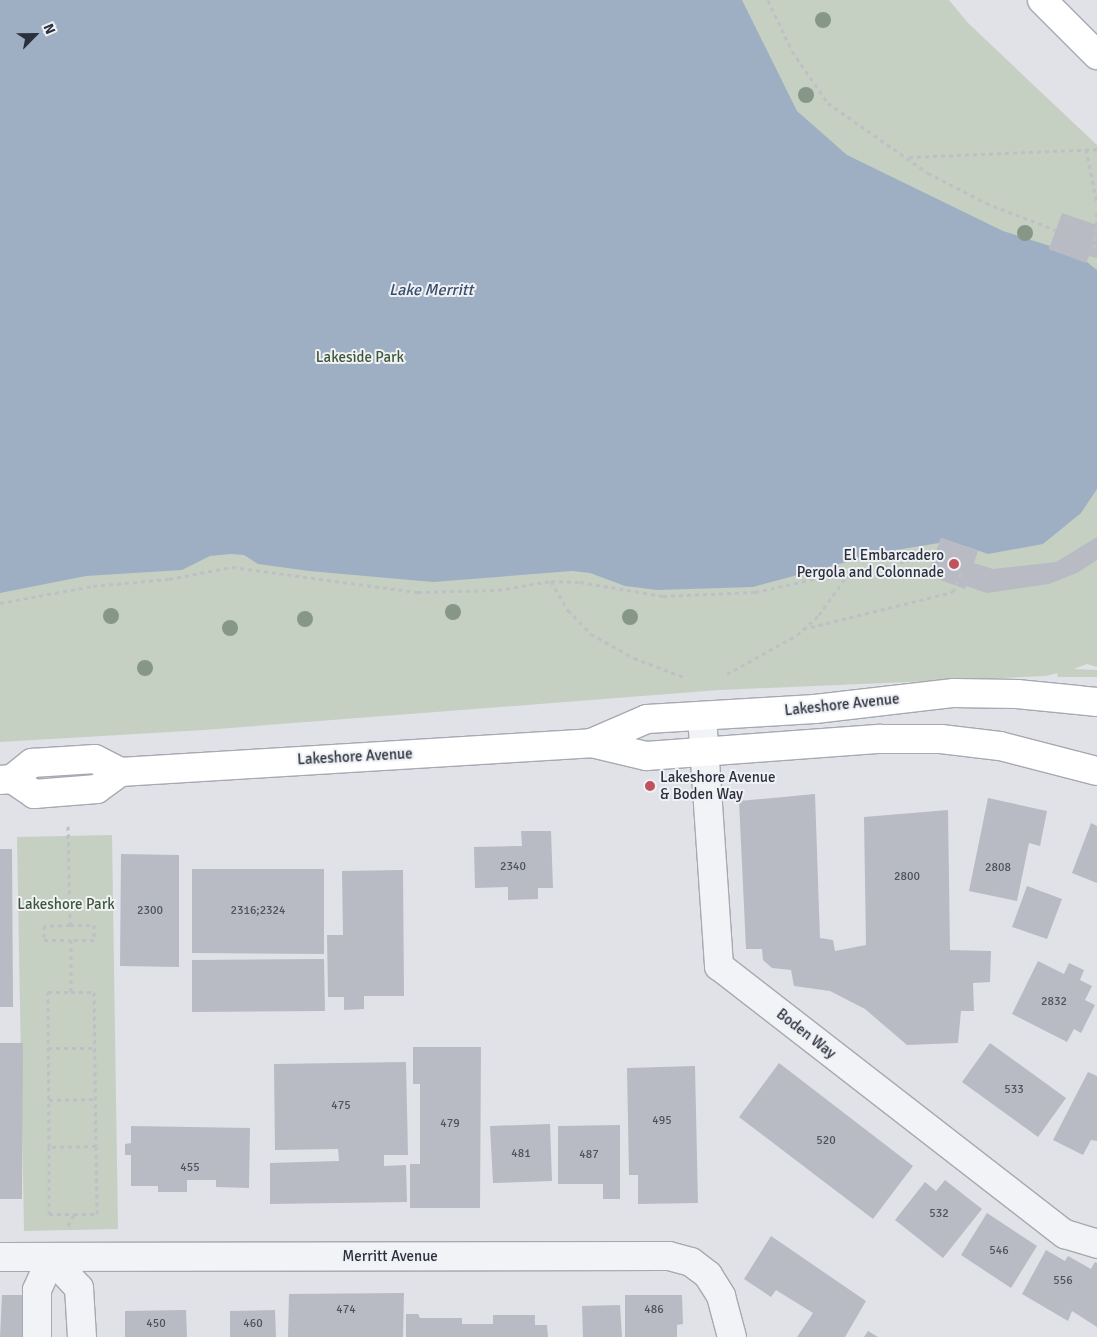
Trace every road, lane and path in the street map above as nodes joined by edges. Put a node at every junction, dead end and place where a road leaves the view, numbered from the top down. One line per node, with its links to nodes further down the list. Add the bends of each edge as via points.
1 (768, 0): 6 (path, via 792,51 828,103 882,143)
2 (1042, 0): 3 (main road)
3 (1097, 55)
4 (1097, 149): 5 (path)
5 (1086, 150): 6 (path); 7 (path)
6 (908, 157): 9 (path, via 928,173 986,203)
7 (1097, 204)
8 (1097, 212): 10 (path)
9 (1056, 230)
10 (1094, 248)
11 (936, 553): 13 (path)
12 (962, 571): 16 (path, via 953,592)
13 (846, 576): 14 (path, via 828,576 755,592 663,596 580,582); 16 (path, via 819,615)
14 (551, 581): 15 (path, via 498,590 418,592 232,567 170,579 93,586); 18 (path, via 568,610 591,634 634,658)
15 (0, 603)
16 (803, 629): 17 (path, via 760,658)
17 (727, 674)
18 (684, 677)
19 (1097, 702): 20 (main road, Lakeshore Avenue, via 1017,694 954,693 815,709)
20 (702, 716): 21 (main road, Lakeshore Avenue, via 647,719); 22 (street, Boden Way)
21 (591, 743): 22 (main road, Lakeshore Avenue, via 646,756); 24 (main road, Lakeshore Avenue, via 120,772 98,790 34,794)
22 (703, 752): 23 (main road, Lakeshore Avenue, via 880,739 941,739 1000,746); 36 (street, Boden Way, via 719,966 1065,1234)
23 (1097, 771)
24 (6, 779)
25 (68, 826): 26 (path)
26 (70, 925): 27 (path, via 94,925 94,940); 27 (path, via 44,926 44,940)
27 (71, 940): 28 (path)
28 (71, 992): 29 (path, via 48,992); 30 (path, via 94,992)
29 (48, 1048): 30 (path); 32 (path)
30 (95, 1048): 31 (path)
31 (95, 1099): 32 (path); 34 (path)
32 (49, 1100): 33 (path)
33 (49, 1146): 34 (path); 35 (path, via 49,1214)
34 (96, 1146): 35 (path, via 97,1214)
35 (74, 1214): 38 (path)
36 (1097, 1244)
37 (0, 1257): 38 (street, Merritt Avenue)
38 (51, 1258): 39 (street, via 37,1290); 40 (street, via 79,1288); 41 (street, Merritt Avenue, via 669,1256 691,1262 708,1275 721,1296)
39 (37, 1337)
40 (82, 1337)
41 (732, 1337)

